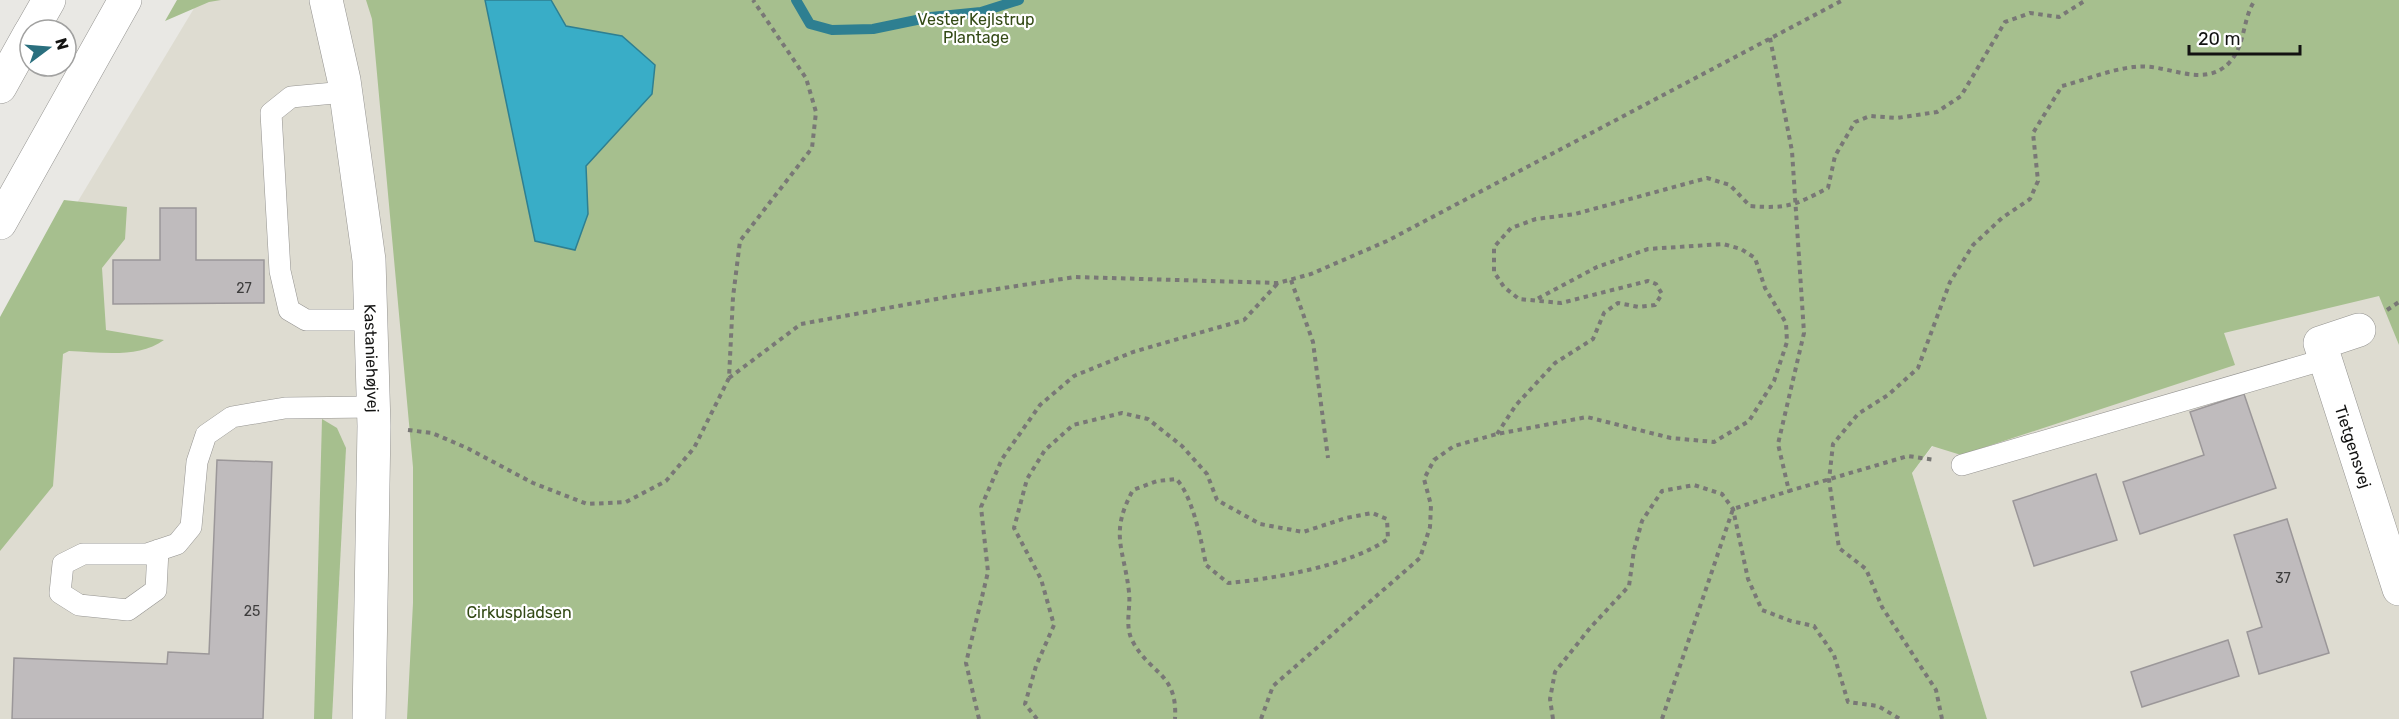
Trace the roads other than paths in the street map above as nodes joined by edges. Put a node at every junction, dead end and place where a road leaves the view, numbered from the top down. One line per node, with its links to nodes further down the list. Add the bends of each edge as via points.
1 (49, 0): 4 (main road)
2 (124, 0): 8 (main road)
3 (326, 0): 7 (main road, Kastaniehøjvej)
4 (39, 18)
5 (18, 55): 6 (main road)
6 (0, 87)
7 (345, 92): 9 (main road, Kastaniehøjvej, via 369,260); 9 (lane, via 291,97 271,113 280,271 289,310 306,320)
8 (0, 223)
9 (370, 320): 12 (main road, Kastaniehøjvej)
10 (2359, 330): 11 (main road, via 2320,343)
11 (2325, 359): 13 (lane); 15 (main road, Tietgensvej)
12 (374, 416): 14 (lane, via 285,408 232,417 206,435 197,462 191,527 177,543); 16 (main road, Kastaniehøjvej)
13 (1962, 465)
14 (158, 550): 14 (lane, via 147,554 83,554 63,564 60,593 79,605 128,610 156,590)
15 (2399, 589)
16 (369, 719)

